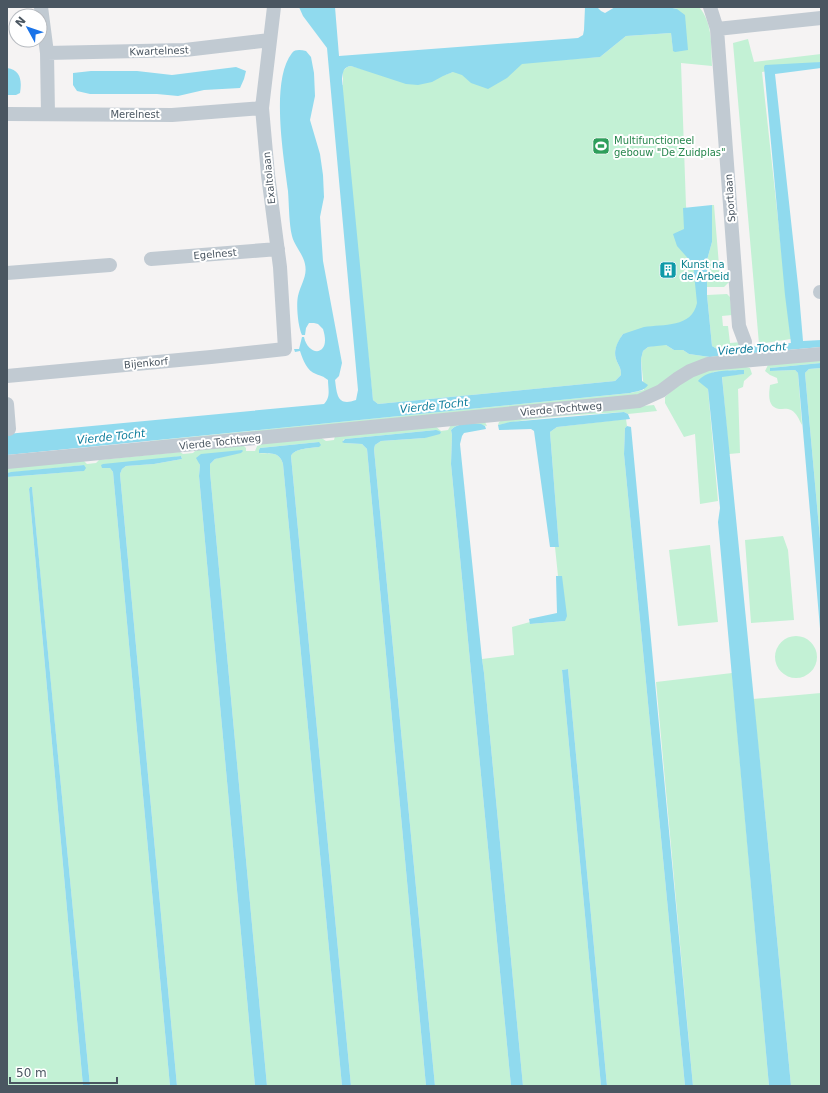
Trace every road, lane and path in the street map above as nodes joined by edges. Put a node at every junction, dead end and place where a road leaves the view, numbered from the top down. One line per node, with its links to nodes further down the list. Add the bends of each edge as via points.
1 (41, 7): 7 (street)
2 (274, 7): 6 (street, Exaltolaan)
3 (710, 7): 5 (street, Sportlaan)
4 (821, 18): 5 (street)
5 (716, 29): 15 (street, Sportlaan, via 739,326)
6 (270, 40): 7 (street, Kwartelnest, via 185,50); 8 (street, Exaltolaan)
7 (47, 53): 10 (street)
8 (262, 108): 10 (street, Merelnest, via 172,115); 11 (street, Exaltolaan)
9 (7, 114): 10 (street, Merelnest)
10 (48, 114)
11 (278, 249): 12 (street, Egelnest); 16 (street, Exaltolaan)
12 (151, 259)
13 (110, 265): 14 (street)
14 (7, 273)
15 (745, 342)
16 (285, 349): 18 (street, Bijenkorf)
17 (821, 354): 21 (street, Vierde Tochtweg, via 708,364 690,371 661,391 639,401)
18 (7, 376)
19 (7, 404): 20 (street)
20 (9, 429)
21 (10, 460)

